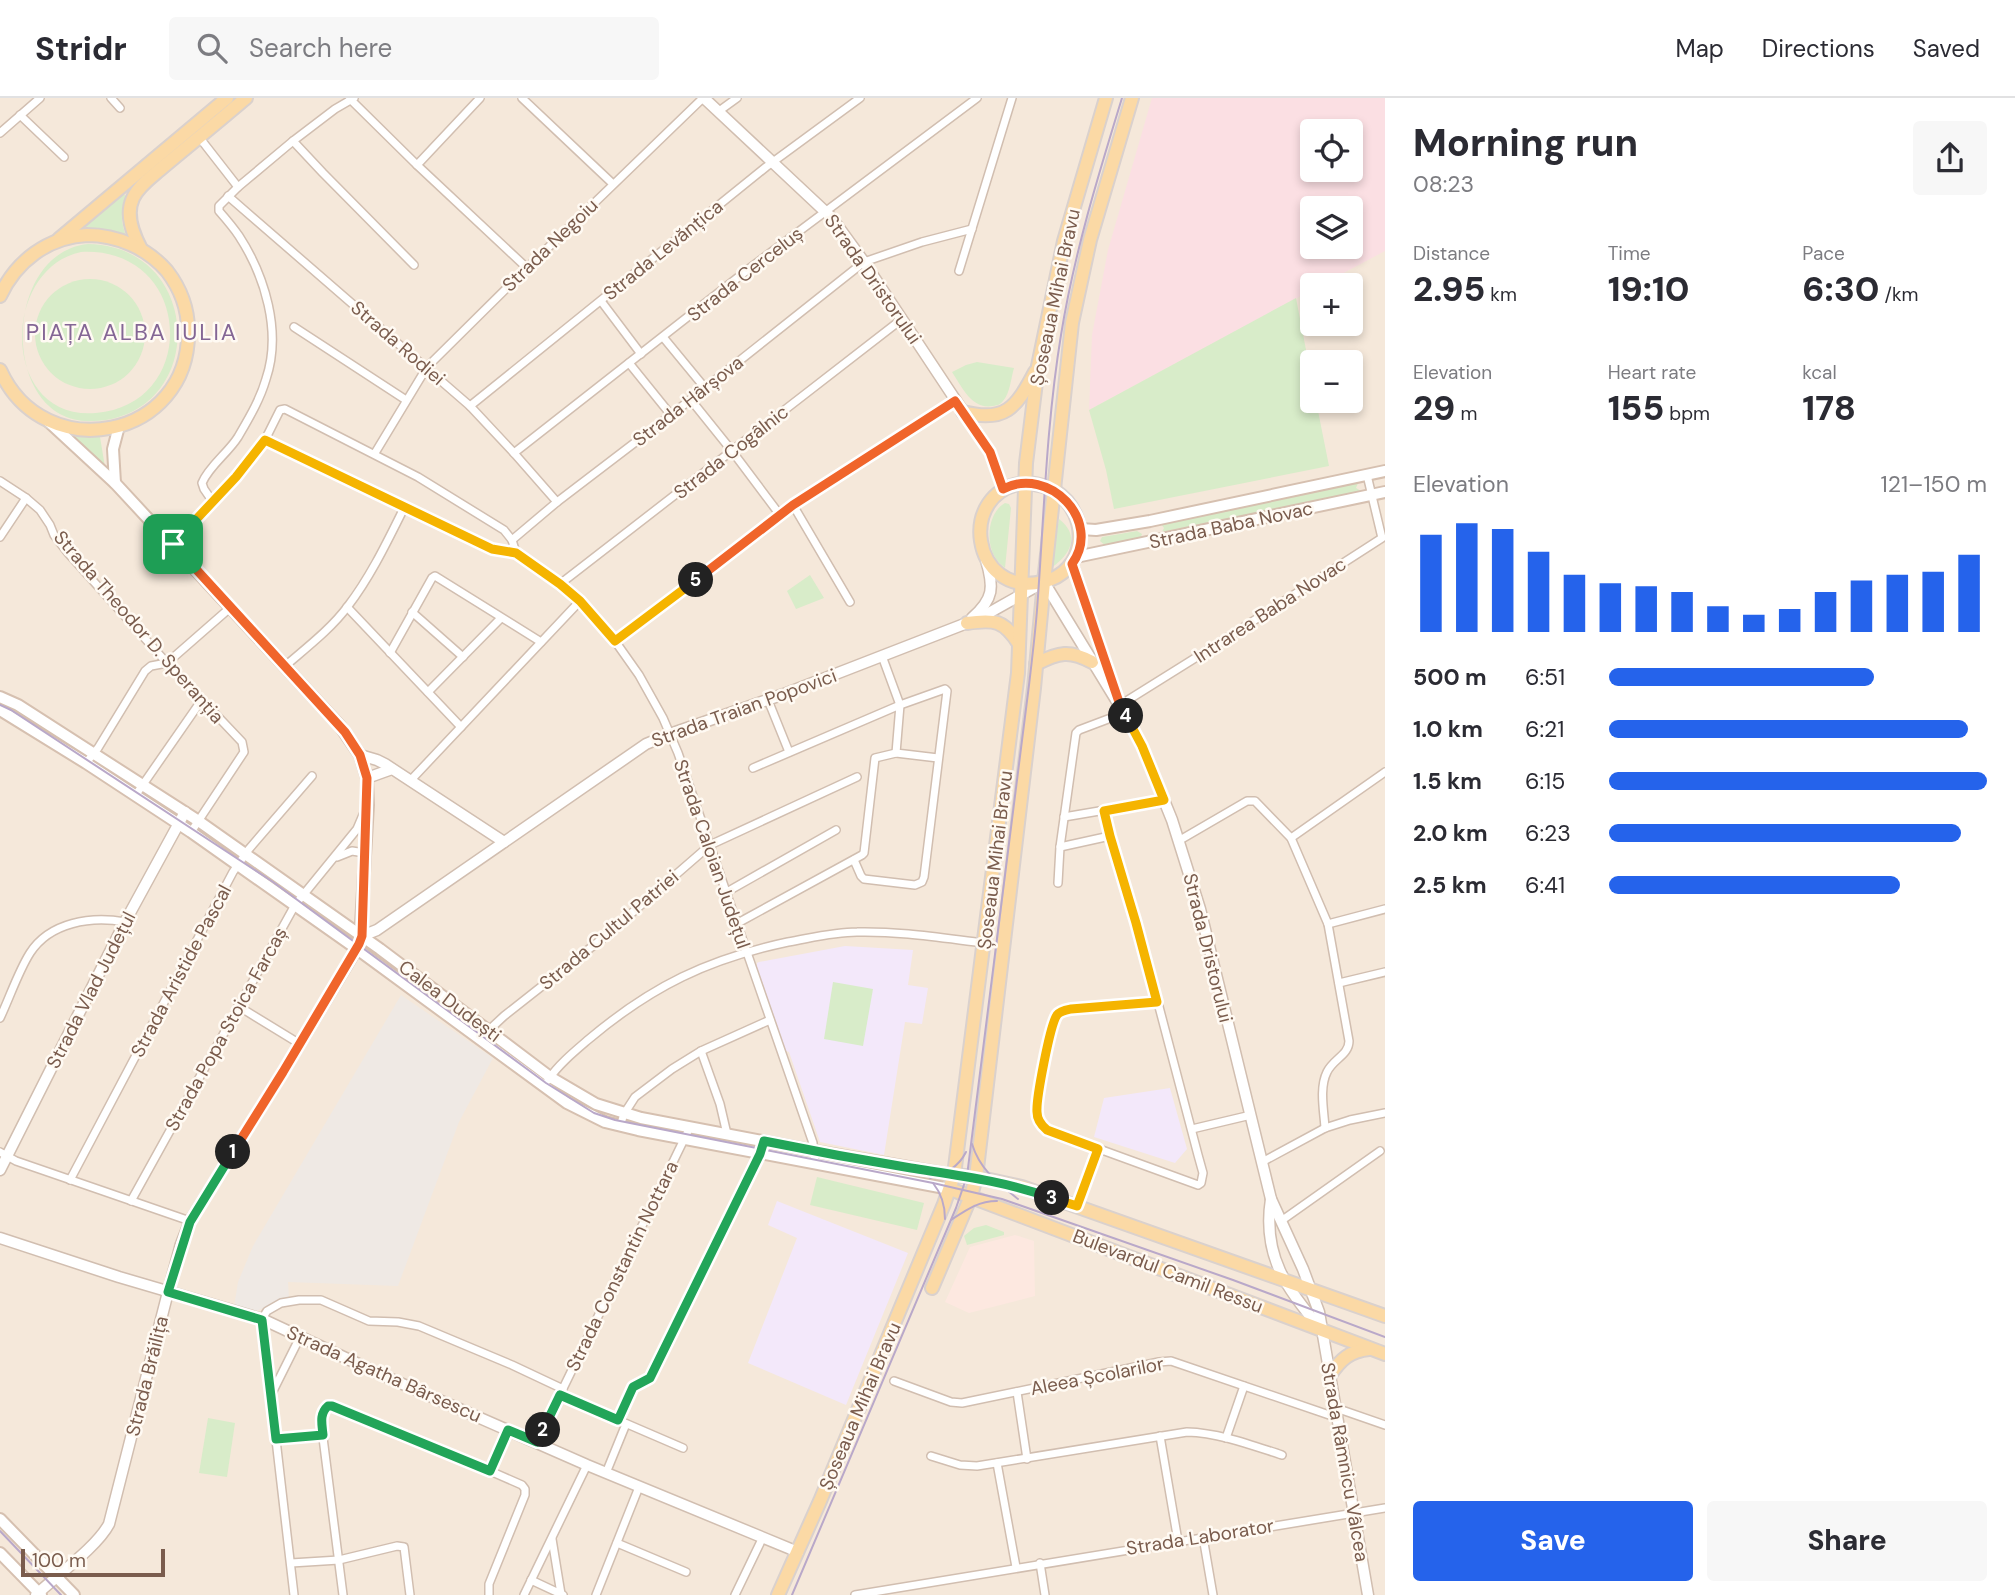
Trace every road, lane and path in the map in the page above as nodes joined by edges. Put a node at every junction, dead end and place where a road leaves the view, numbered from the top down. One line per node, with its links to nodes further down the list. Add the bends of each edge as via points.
1 (40, 98): 15 (street)
2 (111, 98): 16 (street)
3 (227, 98): 30 (main road)
4 (246, 98): 20 (main road)
5 (480, 98): 24 (street)
6 (522, 98): 25 (street)
7 (704, 98): 17 (street, Strada Dristorului); 25 (street, Strada Negoiu)
8 (737, 98): 17 (street)
9 (860, 98): 23 (street, Strada Levănțica)
10 (977, 98): 28 (street, Strada Cerceluș)
11 (1012, 98): 29 (street)
12 (1106, 98): 44 (main road, Șoseaua Mihai Bravu, via 1064,241)
13 (1132, 98): 65 (main road, Șoseaua Mihai Bravu, via 1077,298)
14 (352, 99): 21 (street); 24 (street)
15 (32, 101): 18 (street)
16 (120, 108)
17 (719, 111): 23 (street, Strada Dristorului)
18 (20, 115): 19 (street); 22 (street)
19 (0, 133)
20 (199, 137): 26 (street); 31 (main road, via 135,194 130,218)
21 (293, 141): 26 (street); 33 (street)
22 (64, 157)
23 (773, 161): 28 (street, Strada Dristorului); 38 (street, Strada Levănțica)
24 (416, 165): 34 (street)
25 (613, 184): 34 (street, Strada Negoiu)
26 (238, 187): 27 (street)
27 (228, 196): 45 (street, Strada Rodiei); 69 (street, via 219,211 254,264 271,315 272,334 270,366 258,402 232,447 202,483)
28 (827, 211): 32 (street, Strada Dristorului); 41 (street, Strada Cerceluș)
29 (972, 229): 32 (street, Strada Hârșova); 35 (street)
30 (56, 242): 31 (main road, via 100,236); 36 (main road, via 27,259)
31 (141, 250): 54 (main road, via 161,265 178,288 188,343 168,393 146,413)
32 (864, 262): 39 (street, Strada Dristorului); 47 (street, Strada Hârșova)
33 (415, 265)
34 (527, 268): 45 (street, Strada Negoiu)
35 (959, 271)
36 (3, 286): 37 (main road)
37 (0, 296)
38 (600, 301): 42 (street); 50 (street, Strada Levănțica)
39 (902, 320): 51 (street, Strada Dristorului); 56 (street, Strada Cogâlnic)
40 (294, 327): 48 (street)
41 (663, 337): 42 (street, Strada Cerceluș); 47 (street)
42 (640, 354): 43 (street, Strada Cerceluș)
43 (629, 363): 52 (street); 58 (street, Strada Cerceluș)
44 (1038, 366): 51 (main road, via 1018,399 1001,414 983,416); 63 (main road, Șoseaua Mihai Bravu)
45 (427, 367): 48 (street, Strada Negoiu); 50 (street, Strada Rodiei)
46 (0, 370): 53 (main road, via 19,400)
47 (705, 388): 49 (street, Strada Hârșova)
48 (406, 400): 57 (street, Strada Negoiu)
49 (691, 400): 52 (street, Strada Hârșova); 56 (street)
50 (470, 406): 58 (street, Strada Rodiei)
51 (959, 406): 64 (street, Strada Dristorului, via 990,452); 71 (street)
52 (671, 415): 70 (street, Strada Hârșova)
53 (46, 420): 54 (main road, via 81,430); 62 (main road)
54 (119, 426): 62 (main road, via 113,449)
55 (265, 440): 57 (street, via 282,409); 69 (street); 72 (street, Strada Caloian Județul)
56 (732, 451): 73 (street); 82 (street, Strada Cogâlnic)
57 (375, 453): 76 (street, via 504,530)
58 (514, 453): 70 (street, Strada Rodiei)
59 (1385, 471): 60 (main road, Strada Baba Novac)
60 (1367, 475): 67 (street); 74 (main road, Strada Baba Novac, via 1150,521)
61 (0, 481): 68 (street, Strada Theodor D. Speranția)
62 (115, 483): 77 (main road)
63 (1025, 483): 64 (main road); 65 (main road); 83 (main road, Șoseaua Mihai Bravu)
64 (1003, 489): 79 (main road, via 982,518 979,541)
65 (1054, 490): 74 (main road, via 1070,505); 81 (main road, Șoseaua Mihai Bravu)
66 (1385, 492): 67 (main road, Strada Baba Novac)
67 (1371, 495): 80 (main road, Strada Baba Novac); 106 (street, Intrarea Baba Novac, via 1382,538)
68 (26, 498): 75 (street); 98 (street, Strada Theodor D. Speranția, via 40,510 68,553)
69 (214, 502): 77 (street)
70 (557, 502): 76 (street, Strada Hârșova)
71 (793, 505): 73 (street); 85 (street)
72 (405, 506): 78 (street, Strada Caloian Județul, via 492,549); 87 (street)
73 (780, 515): 91 (street)
74 (1080, 529): 80 (main road)
75 (0, 537)
76 (512, 540): 78 (street)
77 (173, 544): 86 (main road)
78 (516, 553): 82 (street, Strada Caloian Județul)
79 (986, 559): 83 (main road); 90 (street, Strada Traian Popovici, via 991,593)
80 (1074, 560): 81 (main road); 106 (street, Strada Dristorului)
81 (1044, 582): 83 (main road); 97 (street, Strada Dristorului); 99 (main road, Șoseaua Mihai Bravu)
82 (560, 584): 84 (street, Strada Caloian Județul)
83 (1021, 589): 90 (street, Strada Traian Popovici); 93 (main road, Șoseaua Mihai Bravu)
84 (580, 601): 91 (street, Strada Caloian Județul); 92 (street)
85 (850, 602)
86 (231, 607): 98 (street); 100 (main road)
87 (347, 607): 94 (street); 100 (street)
88 (412, 612): 89 (street, via 435,576); 94 (street); 96 (street)
89 (501, 618): 92 (street); 96 (street)
90 (967, 623): 93 (main road, via 1004,625); 95 (street, Strada Traian Popovici)
91 (615, 641): 109 (street, Strada Caloian Județul)
92 (541, 642): 108 (street)
93 (1019, 644): 154 (main road, Șoseaua Mihai Bravu)
94 (390, 653): 101 (street)
95 (882, 656): 103 (street, Strada Traian Popovici); 105 (street)
96 (463, 657): 101 (street)
97 (1093, 662): 99 (main road, via 1065,653); 106 (street, Strada Dristorului)
98 (167, 663): 104 (street, Strada Theodor D. Speranția); 112 (street, via 145,671)
99 (1036, 664): 179 (main road, Șoseaua Mihai Bravu)
100 (284, 667): 113 (main road, via 341,726)
101 (428, 692): 108 (street)
102 (0, 697): 112 (main road, Calea Dudești)
103 (768, 700): 109 (street, Strada Traian Popovici); 110 (street)
104 (201, 701): 123 (street); 130 (street, Strada Theodor D. Speranția, via 242,742 244,752)
105 (900, 705): 110 (street); 111 (street); 114 (street, via 947,691)
106 (1122, 709): 125 (street, Strada Dristorului); 129 (street, via 1076,733)
107 (0, 710): 115 (main road, Calea Dudești)
108 (461, 727): 122 (street)
109 (670, 734): 137 (street, Strada Traian Popovici, via 634,752); 138 (street, Strada Caloian Județul)
110 (789, 752): 116 (street)
111 (896, 753): 114 (street); 142 (street, via 875,758 864,853)
112 (94, 754): 115 (street); 123 (main road, Calea Dudești)
113 (360, 755): 117 (street); 121 (main road)
114 (938, 758): 142 (street, via 922,882 869,881 861,876)
115 (86, 763): 124 (main road, Calea Dudești)
116 (752, 768)
117 (392, 769): 121 (street); 122 (street)
118 (1385, 772): 135 (street)
119 (312, 776): 141 (street, Strada Aristide Pascal)
120 (858, 777): 138 (street, Strada Cultul Patriei)
121 (367, 778): 126 (main road)
122 (410, 781): 137 (street)
123 (143, 786): 124 (street); 128 (main road, Calea Dudești)
124 (135, 796): 131 (main road, Calea Dudești)
125 (1164, 800): 127 (street); 136 (street, Strada Dristorului)
126 (368, 804): 140 (main road); 143 (street, Strada Popa Stoica Farcaș, via 357,829)
127 (1104, 811): 129 (street); 134 (street)
128 (185, 813): 130 (main road, Calea Dudești); 131 (street, Strada Vlad Județul)
129 (1063, 817): 139 (street)
130 (197, 820): 133 (street); 141 (main road, Calea Dudești)
131 (177, 823): 133 (main road, Calea Dudești); 150 (street, Strada Vlad Județul)
132 (836, 830): 146 (street)
133 (191, 832): 144 (main road, Calea Dudești)
134 (1110, 836): 139 (street); 159 (street)
135 (1291, 838): 136 (street, via 1255,801); 152 (street)
136 (1180, 840): 170 (street, Strada Dristorului)
137 (504, 842): 153 (street, Strada Traian Popovici)
138 (709, 845): 146 (street, Strada Caloian Județul); 163 (street, Strada Cultul Patriei)
139 (1060, 847): 145 (street)
140 (365, 853): 143 (street, via 346,853); 153 (main road)
141 (245, 854): 144 (street, Strada Aristide Pascal); 147 (main road, Calea Dudești)
142 (854, 860): 151 (street)
143 (331, 862): 147 (street, Strada Popa Stoica Farcaș)
144 (238, 865): 148 (main road, Calea Dudești); 190 (street, Strada Aristide Pascal)
145 (1058, 883)
146 (725, 893): 151 (street, Strada Caloian Județul)
147 (303, 894): 148 (street, Strada Popa Stoica Farcaș); 153 (main road, Calea Dudești)
148 (295, 905): 155 (main road, Calea Dudești); 160 (street, Strada Popa Stoica Farcaș)
149 (1385, 909): 152 (street)
150 (125, 922): 161 (street, via 102,919 53,930 30,953); 183 (street, Strada Vlad Județul)
151 (736, 924): 156 (street, Strada Caloian Județul)
152 (1328, 925): 158 (street)
153 (362, 936): 155 (main road); 163 (main road, Calea Dudești)
154 (984, 943): 156 (street, via 855,932); 178 (main road, Șoseaua Mihai Bravu)
155 (357, 949): 164 (main road, Calea Dudești); 165 (street, Strada Brăilița)
156 (746, 952): 162 (street, Strada Caloian Județul); 167 (street, via 683,975 636,1002 580,1047)
157 (1385, 972): 158 (street)
158 (1339, 983): 173 (street, via 1350,1044 1326,1073)
159 (1157, 1002): 174 (street); 180 (street, via 1063,1010 1054,1022 1037,1102 1038,1118 1047,1130)
160 (238, 1006): 165 (street); 195 (street, Strada Popa Stoica Farcaș)
161 (0, 1018)
162 (770, 1020): 166 (street); 181 (street, Strada Caloian Județul)
163 (489, 1030): 164 (street, Strada Cultul Patriei); 167 (main road, Calea Dudești)
164 (481, 1040): 167 (main road, Calea Dudești)
165 (300, 1044): 200 (street, Strada Brăilița)
166 (701, 1051): 169 (street, via 635,1097); 175 (street)
167 (547, 1082): 169 (main road, Calea Dudești); 171 (main road, Calea Dudești, via 591,1116)
168 (1385, 1113): 173 (street)
169 (624, 1114): 171 (street); 172 (main road, Calea Dudești)
170 (1251, 1115): 174 (street); 185 (street, Strada Dristorului)
171 (620, 1126): 176 (main road, Calea Dudești)
172 (690, 1127): 175 (main road, Calea Dudești); 176 (street, Strada Constantin Nottara)
173 (1325, 1128): 185 (street)
174 (1192, 1129): 180 (street, via 1203,1173 1198,1185)
175 (727, 1134): 177 (main road, Calea Dudești)
176 (684, 1138): 184 (main road, Calea Dudești); 216 (street, Strada Constantin Nottara)
177 (764, 1141): 181 (main road, Calea Dudești); 184 (street)
178 (959, 1142): 179 (main road); 188 (main road, Șoseaua Mihai Bravu)
179 (980, 1144): 189 (main road, Șoseaua Mihai Bravu)
180 (1098, 1149): 196 (street)
181 (815, 1152): 186 (street, Strada Caloian Județul); 188 (main road, Calea Dudești)
182 (1380, 1152): 199 (street)
183 (3, 1154): 187 (street, Strada Vlad Județul); 190 (street)
184 (760, 1154): 186 (main road, Calea Dudești); 220 (street, via 650,1378 633,1387)
185 (1262, 1162): 194 (street, Strada Dristorului)
186 (815, 1164): 192 (main road, Calea Dudești)
187 (0, 1170)
188 (954, 1175): 189 (main road, Bulevardul Camil Ressu); 192 (main road, Șoseaua Mihai Bravu)
189 (976, 1177): 191 (main road, Bulevardul Camil Ressu); 193 (main road, Șoseaua Mihai Bravu)
190 (70, 1180): 195 (street)
191 (1014, 1186): 196 (main road, Bulevardul Camil Ressu); 197 (main road)
192 (950, 1189): 193 (main road, Bulevardul Camil Ressu); 198 (main road, Șoseaua Mihai Bravu)
193 (971, 1196): 197 (main road, Bulevardul Camil Ressu); 201 (main road, Șoseaua Mihai Bravu)
194 (1271, 1199): 199 (street, Strada Dristorului); 203 (street, Strada Dristorului, via 1273,1250)
195 (131, 1201): 200 (street)
196 (1077, 1206): 203 (main road, Bulevardul Camil Ressu)
197 (1005, 1209): 209 (main road, Bulevardul Camil Ressu)
198 (937, 1221): 201 (main road); 245 (main road, Șoseaua Mihai Bravu)
199 (1281, 1221): 205 (street, Strada Dristorului)
200 (190, 1222): 206 (street, Strada Brăilița)
201 (958, 1228): 204 (main road, Șoseaua Mihai Bravu)
202 (0, 1238): 206 (street, Strada Agatha Bârsescu)
203 (1284, 1281): 205 (main road, Bulevardul Camil Ressu); 209 (street, Strada Dristorului)
204 (932, 1288)
205 (1311, 1291): 207 (main road, Bulevardul Camil Ressu); 209 (street, Strada Dristorului)
206 (168, 1292): 208 (street, Strada Agatha Bârsescu); 252 (street, Strada Brăilița, via 108,1524 93,1544)
207 (1385, 1316)
208 (262, 1320): 210 (street, Strada Agatha Bârsescu); 216 (street, via 281,1303 321,1300 369,1321 419,1326 512,1364); 218 (street)
209 (1323, 1330): 211 (main road, Bulevardul Camil Ressu); 213 (street, Strada Râmnicu Vâlcea)
210 (300, 1337): 218 (street); 222 (street, Strada Agatha Bârsescu)
211 (1371, 1349): 212 (main road, Bulevardul Camil Ressu); 213 (main road, via 1345,1356)
212 (1385, 1353)
213 (1330, 1375): 219 (street, Strada Râmnicu Vâlcea)
214 (894, 1381): 217 (street, Aleea Școlarilor, via 957,1403)
215 (1244, 1386): 217 (street, Aleea Școlarilor, via 1165,1361); 219 (street, Aleea Școlarilor); 225 (street)
216 (561, 1392): 220 (street); 227 (street, Strada Constantin Nottara)
217 (1017, 1392): 231 (street)
218 (271, 1393): 226 (street)
219 (1337, 1413): 221 (street, Aleea Școlarilor); 238 (street, Strada Râmnicu Vâlcea)
220 (622, 1422): 228 (street); 235 (street)
221 (1385, 1425)
222 (508, 1430): 227 (street, Strada Agatha Bârsescu); 234 (street)
223 (323, 1435): 226 (street); 234 (street, via 322,1415 332,1406); 247 (street)
224 (1160, 1436): 225 (street, via 1205,1432); 231 (street); 243 (street)
225 (1226, 1438): 229 (street)
226 (276, 1439): 248 (street)
227 (537, 1442): 233 (street, Strada Agatha Bârsescu)
228 (683, 1448)
229 (1283, 1455)
230 (931, 1456): 232 (street, via 960,1465)
231 (1027, 1459): 232 (street)
232 (997, 1463): 250 (street)
233 (587, 1465): 235 (street, Strada Agatha Bârsescu); 242 (street)
234 (490, 1471): 260 (street, via 523,1485 525,1494 489,1584)
235 (606, 1473): 236 (street, Strada Agatha Bârsescu)
236 (639, 1487): 240 (street, Strada Agatha Bârsescu); 244 (street)
237 (1385, 1508): 238 (street, Strada Laborator)
238 (1354, 1513): 241 (street, Strada Laborator); 268 (street, Strada Râmnicu Vâlcea)
239 (0, 1519): 252 (main road)
240 (762, 1537): 245 (street, Strada Agatha Bârsescu); 263 (street)
241 (1203, 1537): 243 (street, Strada Laborator); 267 (street)
242 (552, 1538): 253 (street); 255 (street)
243 (1178, 1541): 249 (street, Strada Laborator)
244 (617, 1543): 251 (street); 262 (street)
245 (799, 1552): 264 (main road, Șoseaua Mihai Bravu)
246 (0, 1553): 254 (main road)
247 (339, 1560): 248 (street); 258 (street); 259 (street, via 404,1547)
248 (291, 1563): 257 (street)
249 (1040, 1563): 250 (street, Strada Laborator); 266 (street)
250 (1016, 1567): 265 (street, Strada Laborator)
251 (687, 1572)
252 (56, 1576): 254 (street, Strada Brăilița); 256 (main road)
253 (531, 1580): 255 (street); 261 (street)
254 (39, 1594)
255 (562, 1594)
256 (74, 1595)
257 (294, 1595)
258 (343, 1595)
259 (410, 1595)
260 (489, 1595)
261 (524, 1595)
262 (596, 1595)
263 (735, 1595)
264 (778, 1595)
265 (855, 1595)
266 (1045, 1595)
267 (1213, 1595)
268 (1368, 1595)

